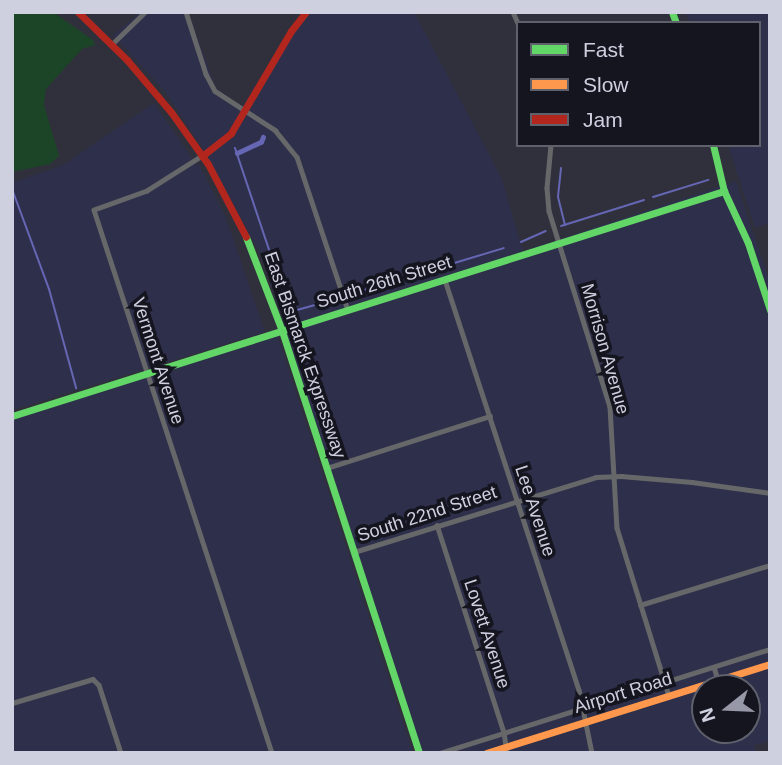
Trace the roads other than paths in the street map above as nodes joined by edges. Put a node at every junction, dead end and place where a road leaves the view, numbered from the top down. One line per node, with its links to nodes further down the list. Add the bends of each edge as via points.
1 (78, 12): 5 (main road, East Bismarck Expressway)
2 (145, 12): 5 (street)
3 (186, 12): 6 (street, via 209,83 221,97)
4 (306, 12): 6 (main road)
5 (112, 44): 9 (main road, East Bismarck Expressway, via 157,94)
6 (245, 111): 9 (main road, via 229,136); 13 (street, via 275,130 299,160)
7 (551, 147): 11 (street, Morrison Avenue, via 547,201)
8 (713, 147): 10 (main road)
9 (202, 156): 15 (main road, East Bismarck Expressway, via 247,239); 16 (street, Vermont Avenue, via 147,191 94,210)
10 (724, 191): 11 (main road, South 26th Street); 14 (main road, via 748,243)
11 (559, 243): 12 (main road, South 26th Street); 20 (street, Morrison Avenue, via 610,407)
12 (445, 280): 13 (main road, South 26th Street); 18 (street, Lee Avenue)
13 (348, 310): 15 (main road, South 26th Street)
14 (770, 310)
15 (282, 331): 16 (main road, South 26th Street); 19 (main road, East Bismarck Expressway)
16 (148, 373): 17 (main road, South 26th Street); 41 (street, Vermont Avenue)
17 (12, 416)
18 (490, 416): 19 (street); 22 (street, Lee Avenue)
19 (326, 468): 24 (main road, East Bismarck Expressway)
20 (614, 476): 21 (street, South 22nd Street); 22 (street, South 22nd Street); 26 (street, Morrison Avenue, via 617,528)
21 (770, 493)
22 (517, 500): 23 (street, South 22nd Street); 36 (street, Lee Avenue)
23 (437, 525): 24 (street, South 22nd Street); 38 (street, Lovett Avenue)
24 (354, 552): 42 (main road, East Bismarck Expressway)
25 (770, 565): 26 (street)
26 (640, 605): 32 (street, Morrison Avenue)
27 (770, 649): 29 (street)
28 (770, 664): 31 (main road, Airport Road)
29 (714, 667): 30 (street); 32 (street)
30 (716, 674)
31 (738, 674)
32 (664, 682): 34 (street, Morrison Avenue); 36 (street)
33 (691, 688): 34 (main road, Airport Road)
34 (668, 695): 37 (main road, Airport Road)
35 (12, 703): 40 (street, via 93,678)
36 (583, 708): 37 (street, Lee Avenue); 38 (street)
37 (585, 722): 39 (main road, Airport Road); 45 (street, Lee Avenue)
38 (504, 733): 39 (street, Lovett Avenue); 43 (street)
39 (507, 750): 44 (main road, Airport Road)
40 (121, 753)
41 (272, 753)
42 (419, 753)
43 (440, 753)
44 (486, 753)
45 (592, 753)

